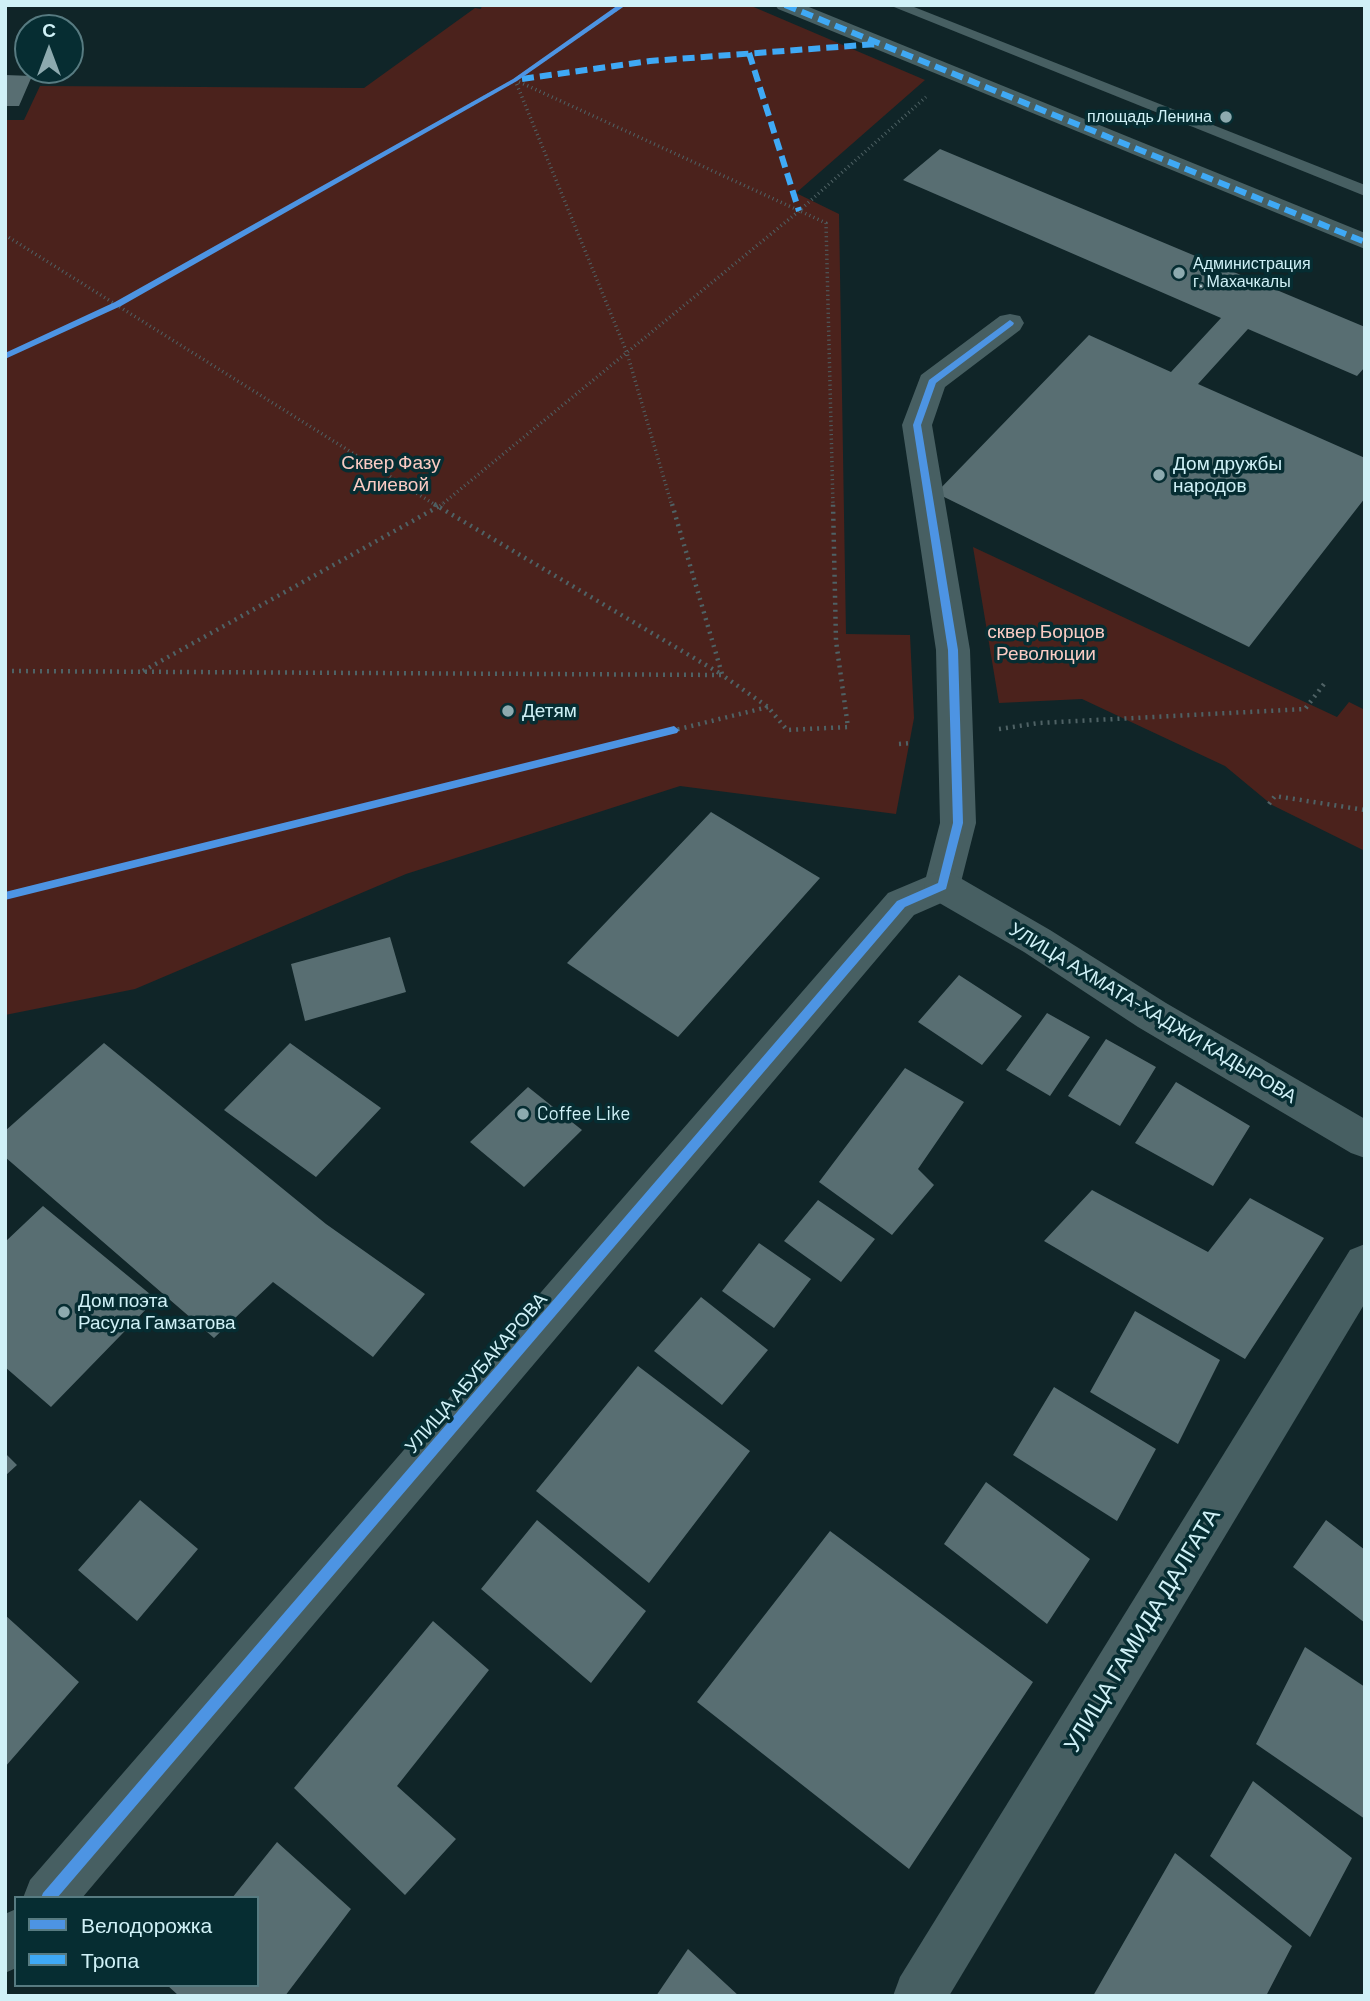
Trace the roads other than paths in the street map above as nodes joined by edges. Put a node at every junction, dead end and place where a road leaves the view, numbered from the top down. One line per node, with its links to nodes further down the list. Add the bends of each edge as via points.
1 (785, 5): 4 (street)
2 (896, 5): 3 (lane)
3 (1365, 191)
4 (1365, 242)
5 (1010, 323): 6 (street, via 932,382 917,425 953,650 958,823)
6 (942, 886): 7 (street, УЛИЦА АХМАТА-ХАДЖИ КАДЫРОВА); 9 (street, УЛИЦА АБУБАКАРОВА, via 901,904)
7 (1365, 1140)
8 (1365, 1264): 10 (street, УЛИЦА ГАМИДА ДАЛГАТА)
9 (50, 1896)
10 (919, 1996)

